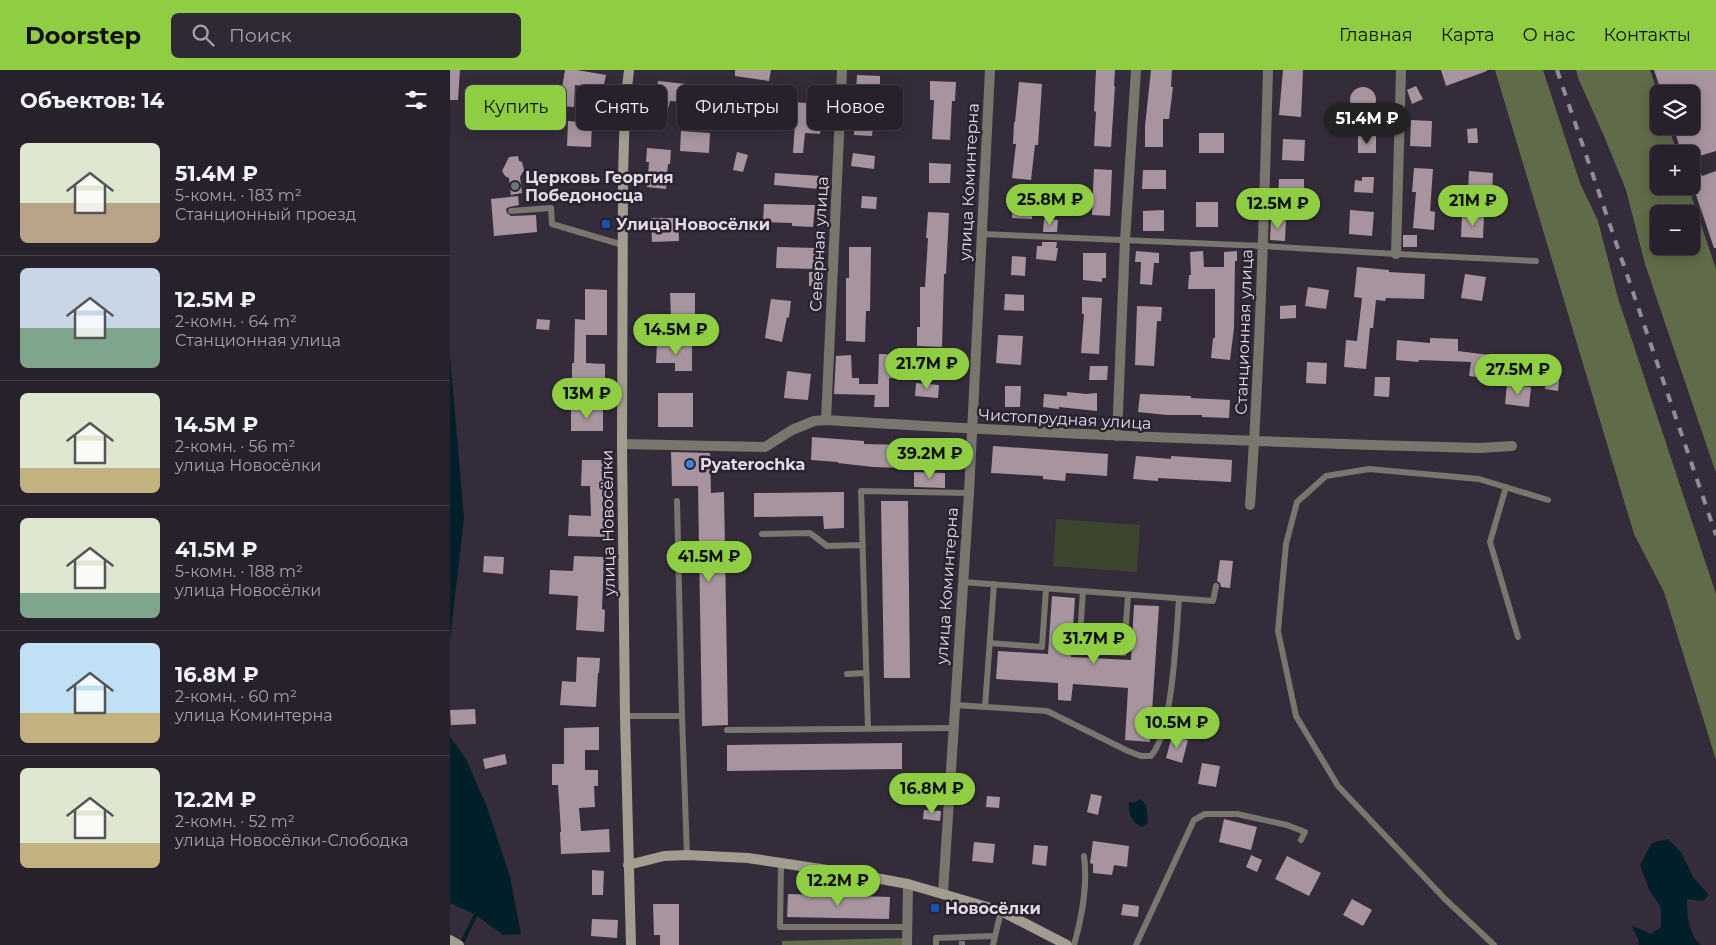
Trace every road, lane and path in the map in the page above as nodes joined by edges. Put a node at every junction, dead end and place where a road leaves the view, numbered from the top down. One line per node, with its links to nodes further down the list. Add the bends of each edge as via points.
1 (629, 70): 10 (street, улица Новосёлки, via 625,105)
2 (842, 70): 14 (street, Северная улица)
3 (990, 70): 8 (street, улица Коминтерна)
4 (1136, 70): 9 (street)
5 (1268, 70): 11 (street, Станционная улица)
6 (1401, 70): 12 (street)
7 (511, 211): 10 (lane, via 550,208 552,224)
8 (982, 234): 9 (lane); 15 (street, улица Коминтерна)
9 (1125, 240): 11 (lane); 16 (street)
10 (623, 245): 18 (street, улица Новосёлки)
11 (1263, 246): 12 (lane); 17 (street, Станционная улица)
12 (1396, 254): 13 (lane)
13 (1536, 260)
14 (826, 420): 15 (street, Чистопрудная улица); 18 (street, Чистопрудная улица, via 807,424 765,447)
15 (972, 430): 16 (street, Чистопрудная улица); 21 (street, улица Коминтерна)
16 (1117, 436): 17 (street, Чистопрудная улица)
17 (1255, 442): 19 (street, Чистопрудная улица); 24 (street, Станционная улица)
18 (622, 444): 40 (street, улица Новосёлки)
19 (1512, 446)
20 (1506, 487): 23 (lane); 34 (lane, via 1490,542); 66 (lane, via 1478,479 1369,469 1326,476 1297,502 1286,544 1278,631 1296,716 1338,786 1445,899)
21 (969, 493): 26 (lane, via 861,491); 27 (street, улица Коминтерна)
22 (677, 500): 41 (lane)
23 (1548, 500)
24 (1250, 505)
25 (762, 534): 26 (lane, via 810,533 827,546)
26 (863, 545): 36 (lane)
27 (963, 582): 28 (lane); 38 (street, улица Коминтерна)
28 (994, 584): 30 (lane); 35 (lane)
29 (1216, 586): 33 (lane, via 1213,602)
30 (1046, 589): 31 (lane); 35 (lane, via 1042,647)
31 (1083, 591): 32 (lane); 32 (lane, via 1079,650 1124,653)
32 (1128, 595): 33 (lane)
33 (1179, 599): 39 (lane, via 1167,711 1158,749 1152,756 1128,751 1047,711)
34 (1518, 637)
35 (990, 643): 39 (lane)
36 (866, 673): 37 (lane); 43 (lane)
37 (847, 674)
38 (955, 705): 39 (lane); 42 (street, улица Коминтерна)
39 (985, 707)
40 (625, 716): 41 (lane); 49 (street, улица Новосёлки)
41 (682, 716): 46 (lane)
42 (954, 728): 43 (lane); 51 (street, улица Коминтерна)
43 (868, 729): 44 (lane)
44 (727, 730)
45 (1301, 840): 65 (lane, via 1305,832 1237,814 1205,814 1194,820)
46 (682, 855): 48 (street); 49 (street, via 646,859)
47 (1084, 856): 64 (lane, via 1087,877)
48 (781, 863): 50 (street); 53 (lane, via 780,927)
49 (628, 865): 58 (street, улица Новосёлки)
50 (908, 884): 51 (street); 53 (street)
51 (943, 893): 52 (street)
52 (1001, 911): 54 (lane); 63 (street)
53 (907, 927): 59 (street)
54 (994, 936): 55 (lane); 62 (lane)
55 (962, 937): 60 (lane, via 936,938); 61 (lane)
56 (450, 940): 57 (street)
57 (459, 945)
58 (631, 945)
59 (907, 945)
60 (936, 945)
61 (962, 945)
62 (993, 945)
63 (1067, 945)
64 (1074, 945)
65 (1136, 945)
66 (1494, 945)

